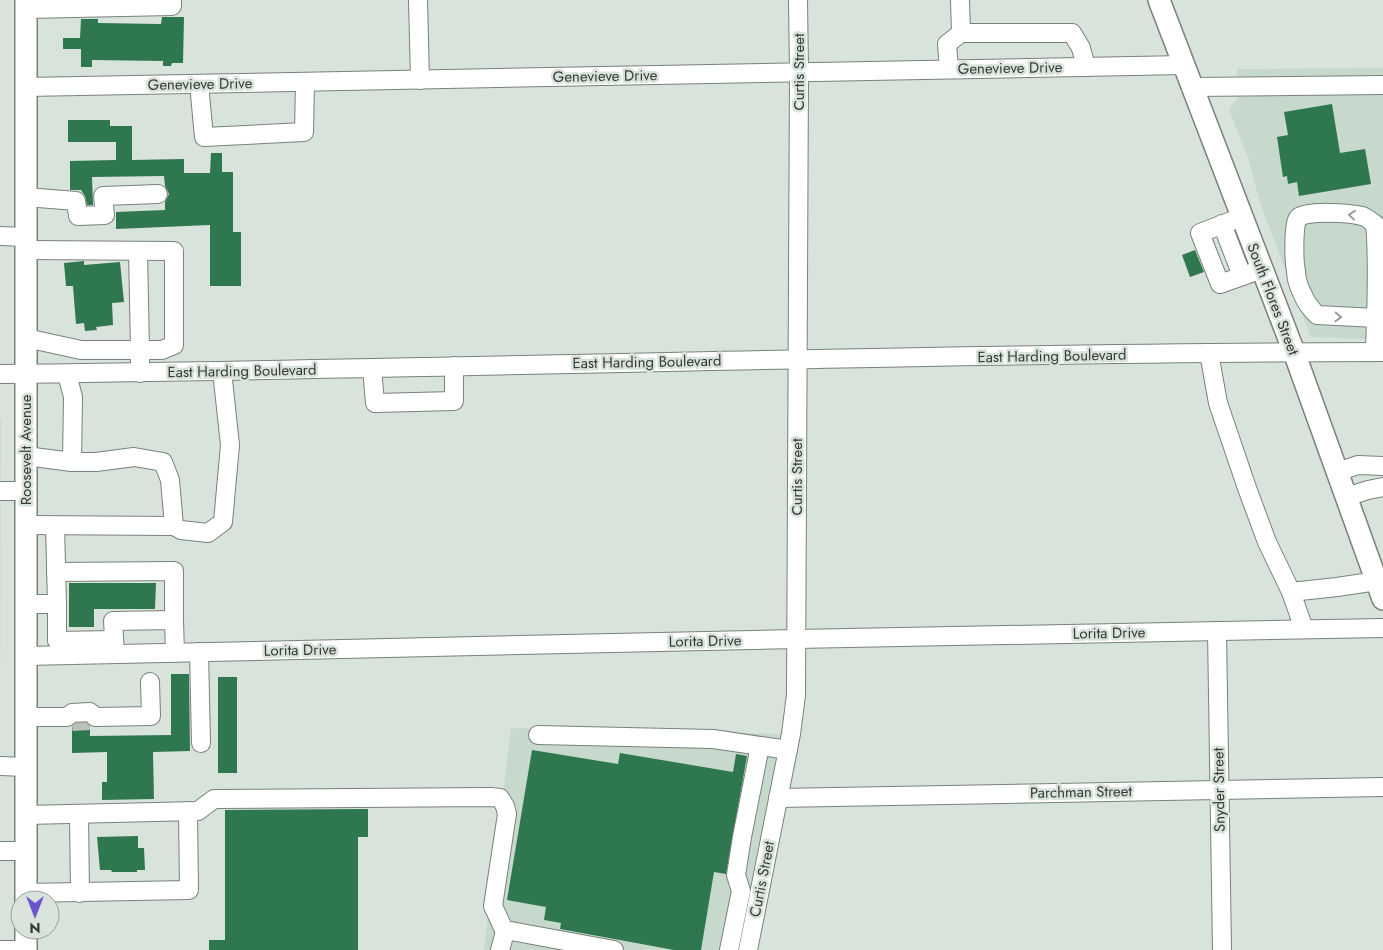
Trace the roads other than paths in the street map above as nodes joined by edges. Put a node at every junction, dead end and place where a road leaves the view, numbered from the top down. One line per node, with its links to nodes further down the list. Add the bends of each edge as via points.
1 (172, 0): 6 (street, via 172,6)
2 (418, 0): 12 (street)
3 (798, 0): 11 (street, Curtis Street)
4 (960, 0): 7 (street)
5 (1159, 0): 8 (main road, South Flores Street)
6 (26, 4): 16 (main road, Roosevelt Avenue)
7 (960, 34): 9 (street, via 1072,33 1081,48); 10 (street, via 947,44)
8 (1184, 65): 9 (street, Genevieve Drive); 17 (main road, South Flores Street)
9 (1086, 67): 10 (street, Genevieve Drive)
10 (949, 69): 11 (street, Genevieve Drive)
11 (799, 72): 12 (street, Genevieve Drive); 35 (street, Curtis Street)
12 (420, 80): 13 (street, Genevieve Drive)
13 (305, 82): 14 (street, Genevieve Drive); 14 (street, via 304,132 204,137)
14 (199, 84): 16 (street, Genevieve Drive)
15 (1383, 85): 17 (street)
16 (26, 87): 19 (main road, Roosevelt Avenue)
17 (1192, 87): 20 (main road, South Flores Street)
18 (158, 194): 19 (street, via 104,196 105,216 78,216 76,201)
19 (26, 197): 24 (main road, Roosevelt Avenue)
20 (1242, 217): 21 (street); 26 (main road, South Flores Street)
21 (1222, 224): 27 (street); 27 (street, via 1200,232 1220,284)
22 (1379, 224): 28 (street); 28 (street, one-way to 28, via 1364,216 1307,213 1297,220 1296,230 1296,271 1302,293 1317,316)
23 (0, 236): 24 (street)
24 (26, 244): 25 (street); 29 (main road, Roosevelt Avenue)
25 (138, 251): 31 (street); 31 (street, via 174,251 174,345 162,350)
26 (1262, 269): 27 (street); 32 (main road, South Flores Street)
27 (1242, 276)
28 (1376, 318): 33 (street)
29 (26, 338): 30 (street); 41 (main road, Roosevelt Avenue)
30 (80, 350): 31 (street); 42 (street)
31 (140, 350): 39 (street)
32 (1294, 352): 33 (street, East Harding Boulevard); 34 (street, East Harding Boulevard); 46 (main road, South Flores Street)
33 (1379, 352)
34 (1209, 353): 35 (street, East Harding Boulevard); 56 (street, via 1218,403 1238,462 1267,542)
35 (798, 360): 36 (street, East Harding Boulevard); 63 (street, Curtis Street)
36 (454, 366): 37 (street, East Harding Boulevard); 37 (street, via 454,401 375,403)
37 (372, 368): 38 (street, East Harding Boulevard)
38 (222, 371): 39 (street, East Harding Boulevard); 53 (street, via 230,445 224,522 208,533 181,530)
39 (140, 373): 42 (street, East Harding Boulevard)
40 (0, 374): 41 (street, East Harding Boulevard)
41 (26, 374): 42 (street, East Harding Boulevard); 43 (main road, Roosevelt Avenue)
42 (74, 374): 44 (street)
43 (26, 456): 44 (street); 49 (main road, Roosevelt Avenue)
44 (72, 462): 53 (street, via 134,457 163,462 170,480)
45 (1383, 466): 46 (street, via 1358,465)
46 (1337, 472): 50 (main road, South Flores Street)
47 (1383, 488): 50 (street)
48 (0, 491): 49 (street)
49 (26, 491): 51 (main road, Roosevelt Avenue)
50 (1346, 497): 55 (main road, South Flores Street)
51 (26, 525): 52 (street); 57 (main road, Roosevelt Avenue)
52 (55, 526): 53 (street); 54 (street)
53 (174, 526)
54 (56, 572): 58 (street); 59 (street, via 174,571)
55 (1380, 590): 56 (street)
56 (1291, 592): 61 (street)
57 (26, 604): 58 (street); 67 (main road, Roosevelt Avenue)
58 (57, 604): 64 (street, via 57,641)
59 (174, 620): 64 (street, via 113,621); 65 (street)
60 (1383, 628): 61 (street, Lorita Drive)
61 (1304, 629): 62 (street, Lorita Drive)
62 (1217, 631): 63 (street, Lorita Drive); 77 (street, Snyder Street)
63 (796, 639): 66 (street, Lorita Drive); 73 (street, Curtis Street, via 796,695)
64 (114, 647): 65 (street, Lorita Drive); 67 (street, Lorita Drive)
65 (175, 652): 66 (street, Lorita Drive)
66 (199, 652): 71 (street)
67 (26, 656): 69 (main road, Roosevelt Avenue)
68 (150, 682): 69 (street, via 150,716 92,719 90,712 72,713 69,719)
69 (26, 717): 75 (main road, Roosevelt Avenue)
70 (538, 735): 72 (street, via 713,739)
71 (200, 743)
72 (760, 746): 73 (street); 92 (street, via 736,875 740,891)
73 (788, 750): 78 (street, Curtis Street)
74 (0, 766): 75 (street)
75 (26, 767): 81 (main road, Roosevelt Avenue)
76 (1383, 787): 77 (street, Parchman Street)
77 (1219, 789): 78 (street, Parchman Street); 94 (street, Snyder Street)
78 (778, 798): 93 (street, Curtis Street)
79 (188, 811): 80 (street); 85 (street, via 189,890); 87 (street, via 198,811 214,799 500,798 507,814 494,906)
80 (79, 814): 81 (street); 85 (street)
81 (26, 815): 83 (main road, Roosevelt Avenue)
82 (0, 851): 83 (street)
83 (26, 851): 84 (main road, Roosevelt Avenue)
84 (26, 890)
85 (80, 893): 86 (street)
86 (60, 894)
87 (506, 932): 90 (street); 91 (street, via 511,930)
88 (0, 950): 89 (street)
89 (14, 950)
90 (500, 950)
91 (614, 950)
92 (729, 950)
93 (748, 950)
94 (1222, 950)

